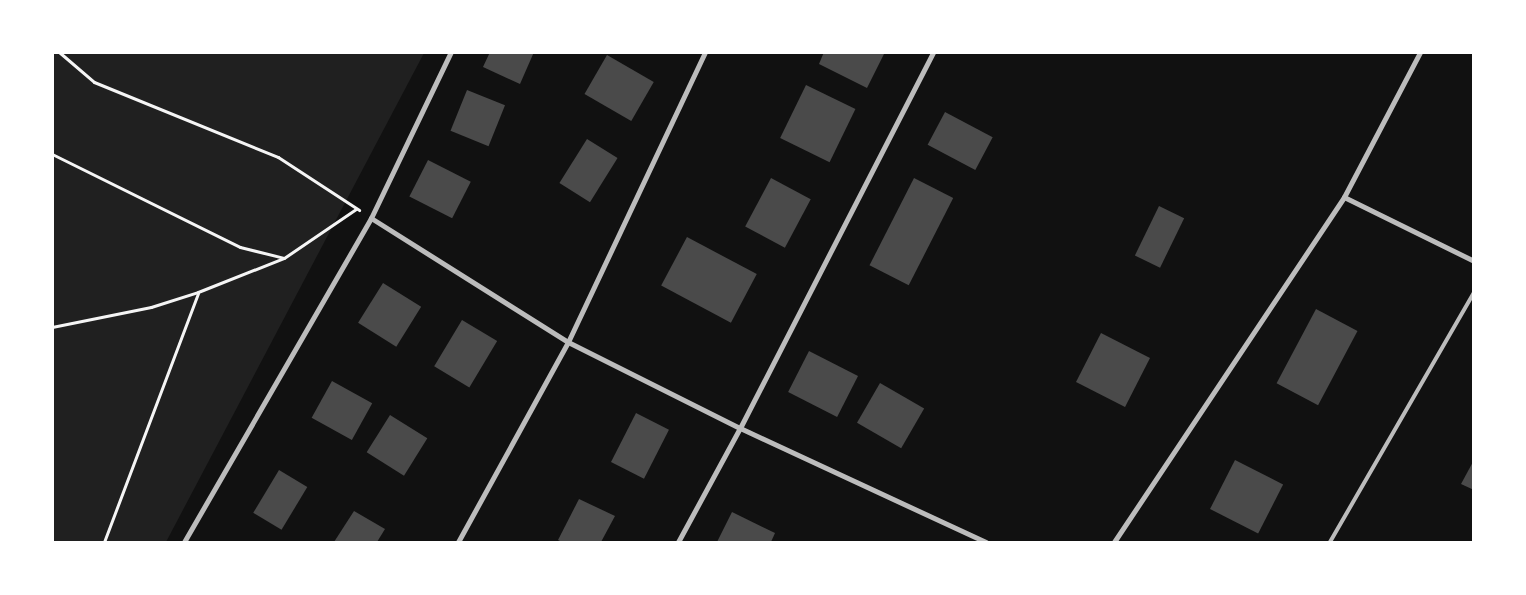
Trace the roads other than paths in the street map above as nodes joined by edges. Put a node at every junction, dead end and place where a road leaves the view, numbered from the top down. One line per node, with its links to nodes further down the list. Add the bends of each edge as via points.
1 (451, 52): 6 (street)
2 (705, 52): 9 (street)
3 (933, 52): 10 (street)
4 (1420, 52): 5 (street)
5 (1344, 197): 7 (street); 15 (street)
6 (371, 218): 9 (street); 11 (street)
7 (1474, 260)
8 (1474, 292): 16 (lane)
9 (568, 342): 10 (street); 12 (street)
10 (740, 428): 13 (street); 14 (street)
11 (184, 542)
12 (458, 542)
13 (678, 542)
14 (986, 542)
15 (1114, 542)
16 (1330, 542)

